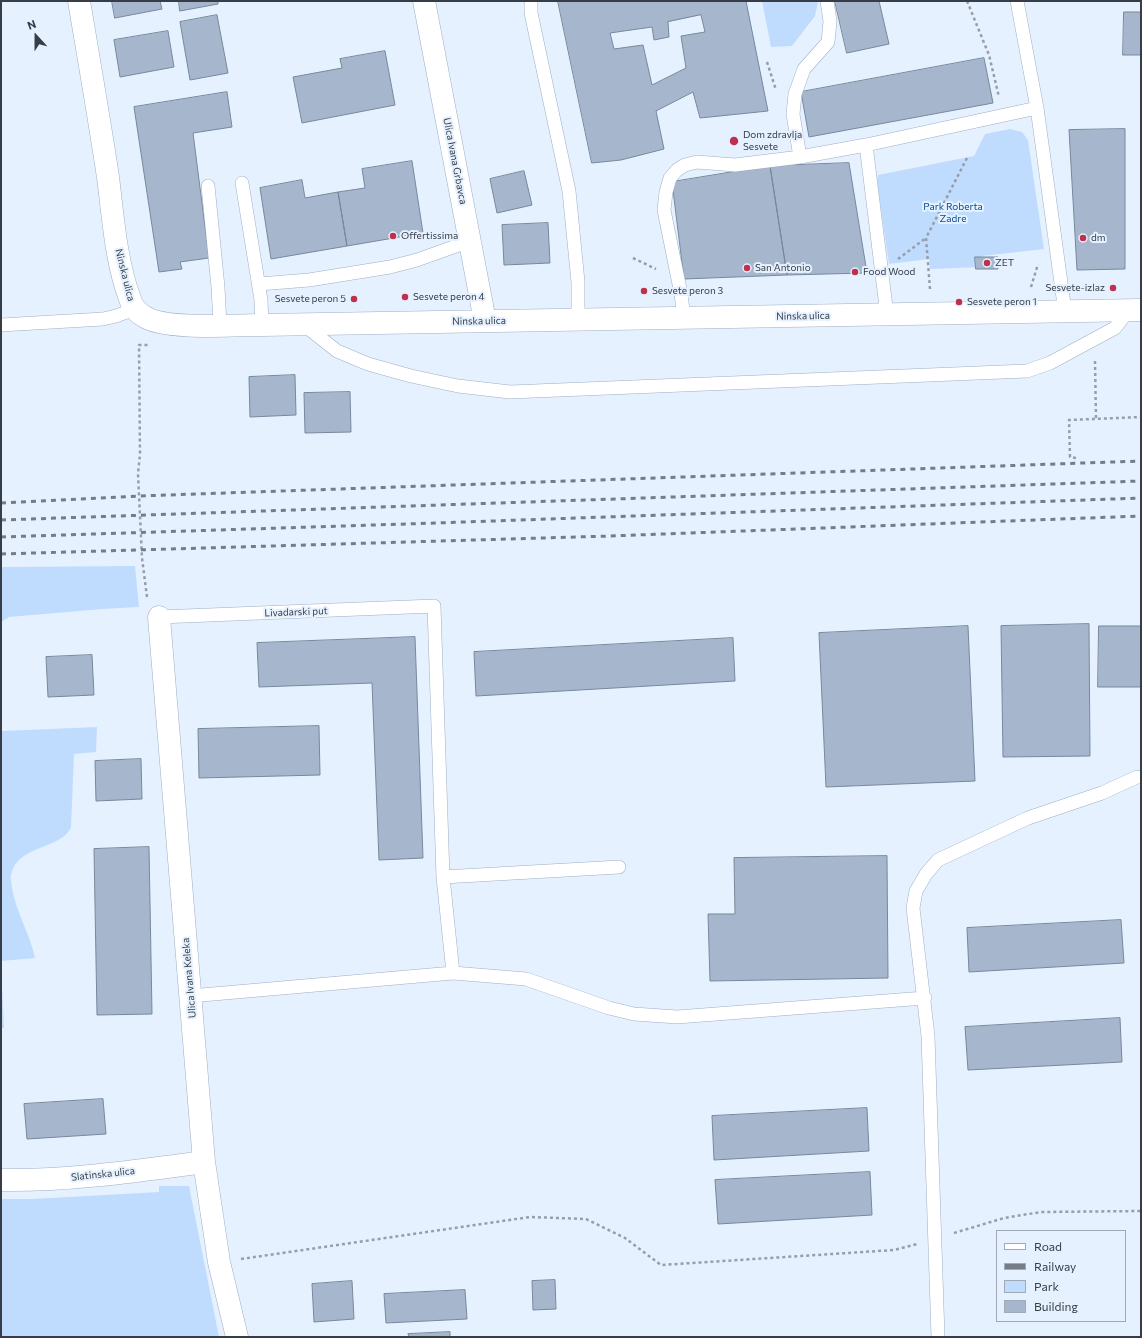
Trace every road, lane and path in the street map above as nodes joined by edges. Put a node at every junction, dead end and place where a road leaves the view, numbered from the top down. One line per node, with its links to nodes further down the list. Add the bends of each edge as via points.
1 (80, 1): 19 (street, Ninska ulica, via 121,267 130,301)
2 (531, 1): 24 (lane, via 531,13 569,191 578,282)
3 (827, 1): 10 (lane, via 830,21 828,42 804,69 795,94 793,114)
4 (967, 1): 8 (path, via 989,55)
5 (1017, 1): 7 (lane)
6 (424, 2): 15 (street, Ulica Ivana Grbavca)
7 (1037, 108): 8 (lane); 21 (lane)
8 (1003, 115): 9 (lane)
9 (866, 145): 10 (lane); 22 (lane)
10 (800, 157): 23 (lane, via 735,165 697,162 685,165 670,178 664,210)
11 (967, 158): 14 (path)
12 (242, 183): 17 (lane)
13 (208, 186): 28 (lane)
14 (926, 238): 16 (path); 18 (path)
15 (470, 241): 17 (lane, via 390,267 309,280); 25 (street, Ulica Ivana Grbavca)
16 (896, 260)
17 (259, 284): 29 (lane)
18 (930, 289)
19 (135, 309): 27 (lane, via 102,319); 28 (street, Ninska ulica, via 155,322 174,325)
20 (1134, 311): 21 (street, Ninska ulica); 26 (lane, via 1110,331 1050,364 1027,371 510,392 458,386 368,364 337,351)
21 (1065, 312): 22 (street, Ninska ulica)
22 (887, 315): 23 (street, Ninska ulica)
23 (684, 318): 24 (street, Ninska ulica)
24 (578, 320): 25 (street, Ninska ulica)
25 (485, 321): 26 (street, Ninska ulica)
26 (303, 324): 29 (street, Ninska ulica)
27 (1, 325)
28 (220, 325): 29 (street, Ninska ulica)
29 (262, 325)
30 (153, 345): 35 (path, via 139,345 138,474 142,558)
31 (1095, 360): 33 (path)
32 (1141, 417): 33 (path)
33 (1096, 419): 34 (path, via 1069,420 1070,457)
34 (1076, 458)
35 (153, 611): 38 (lane, Livadarski put, via 434,606); 40 (street, Ulica Ivana Keleka)
36 (1137, 777): 41 (lane, via 1102,793 1028,818 938,860 916,891 913,908)
37 (619, 867): 38 (lane)
38 (443, 877): 39 (lane)
39 (453, 973): 40 (lane); 41 (lane, via 526,979 609,1008 634,1014 677,1017)
40 (190, 996): 42 (street, Ulica Ivana Keleka)
41 (925, 998): 45 (lane)
42 (204, 1162): 43 (street, Slatinska ulica, via 90,1176); 47 (street, Ulica Ivana Keleka, via 219,1262)
43 (1, 1180)
44 (1141, 1211): 45 (path, via 1041,1212 1004,1218)
45 (934, 1239): 46 (path, via 894,1250 661,1265 625,1238 586,1219 530,1217); 48 (lane)
46 (239, 1259)
47 (237, 1337)
48 (938, 1337)

